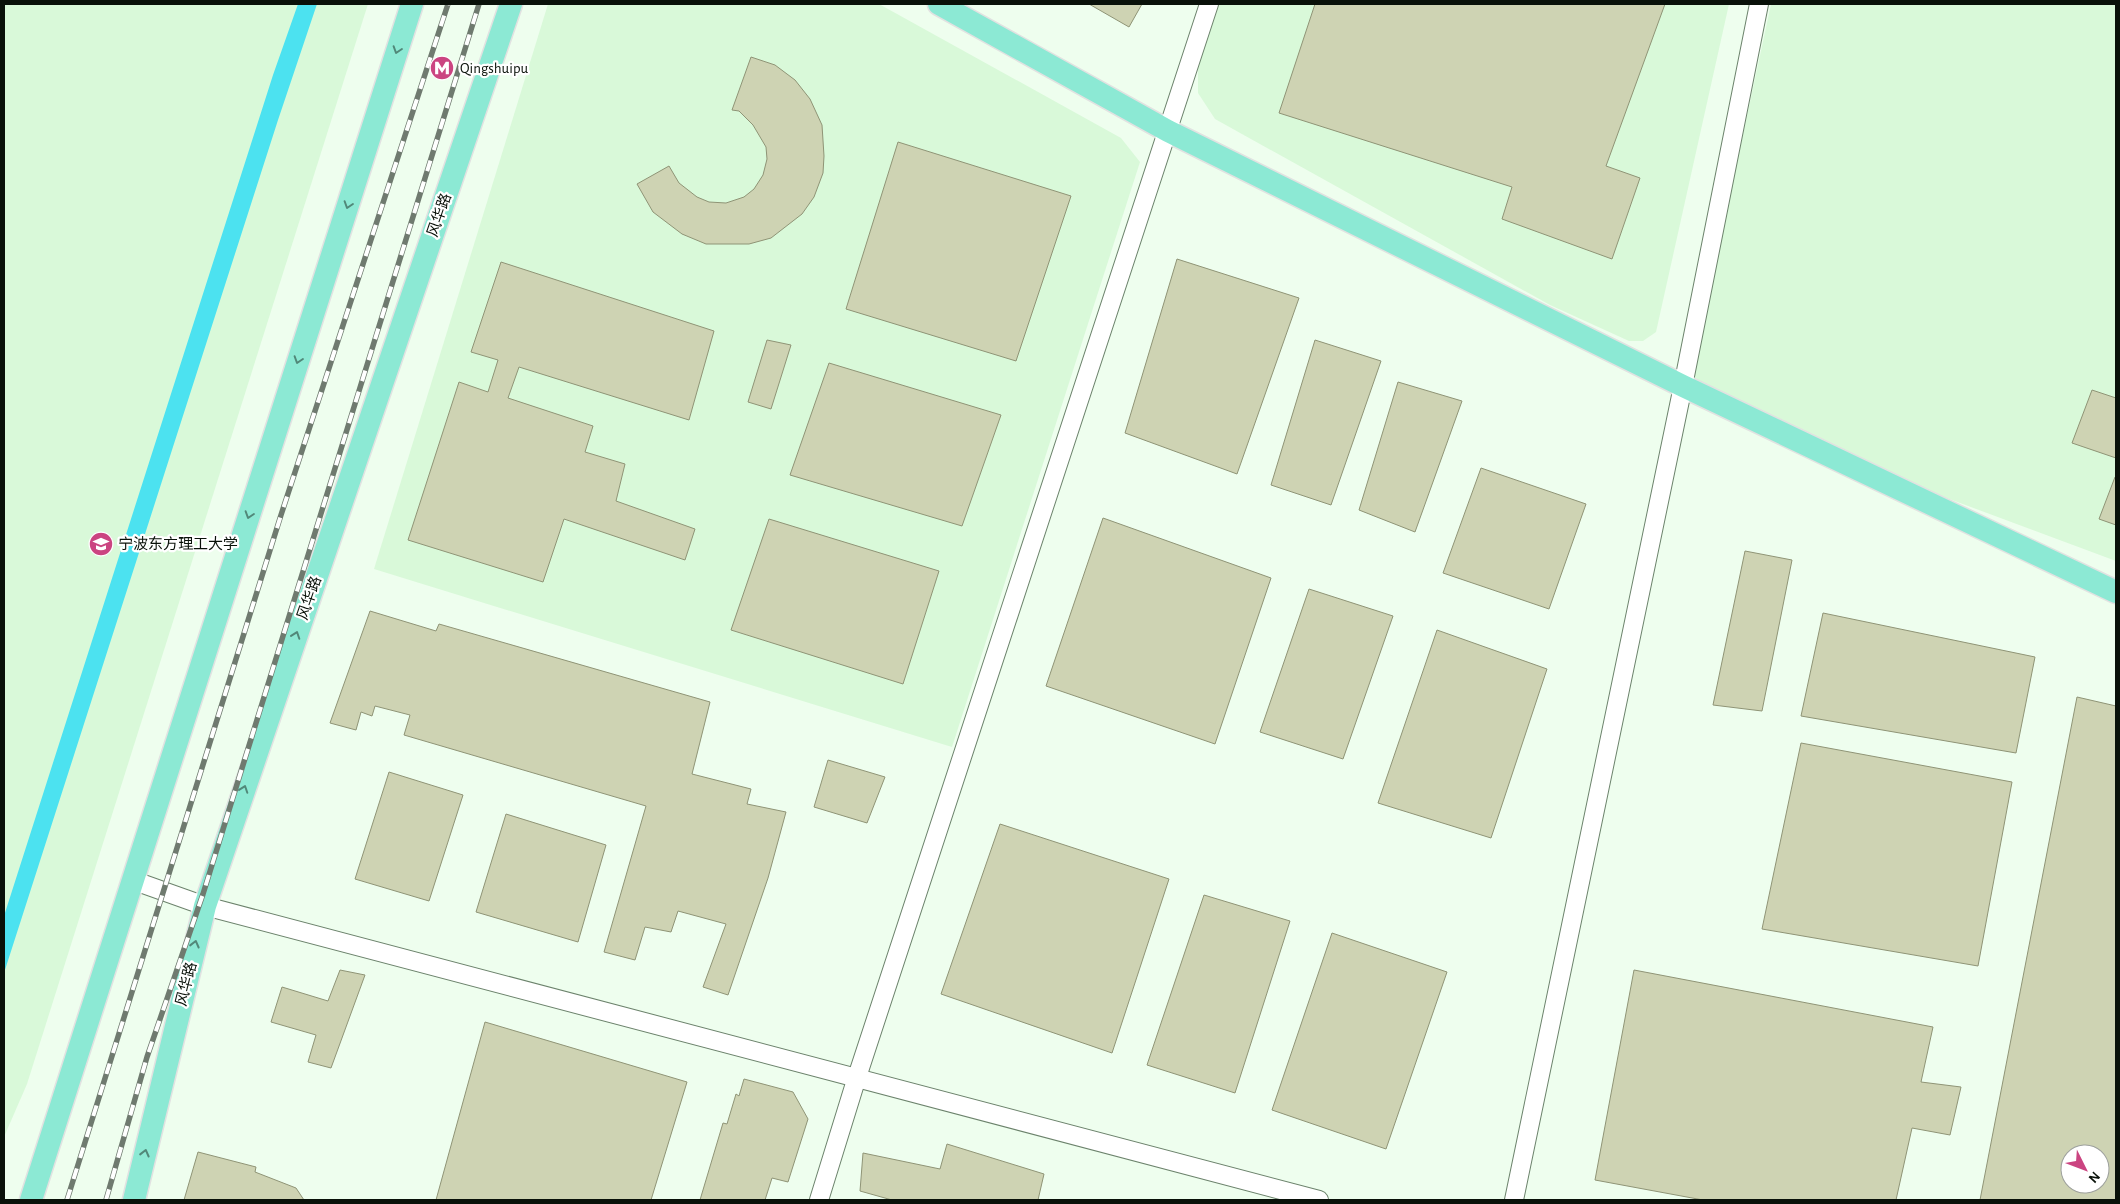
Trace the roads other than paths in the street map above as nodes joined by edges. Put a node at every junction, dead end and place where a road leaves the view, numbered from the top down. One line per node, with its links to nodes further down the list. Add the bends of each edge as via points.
1 (412, 4): 9 (main road, one-way to 9)
2 (511, 4): 10 (main road, 风华路, one-way to 2)
3 (939, 4): 6 (main road)
4 (1209, 4): 6 (street)
5 (1759, 4): 7 (street)
6 (1168, 131): 7 (main road); 11 (street)
7 (1683, 386): 8 (main road); 16 (street)
8 (2116, 592)
9 (132, 880): 10 (street); 12 (main road)
10 (205, 906): 11 (street); 13 (main road, 风华路, one-way to 10)
11 (857, 1076): 14 (street); 15 (street)
12 (31, 1200)
13 (134, 1200)
14 (819, 1200)
15 (1319, 1200)
16 (1514, 1200)

